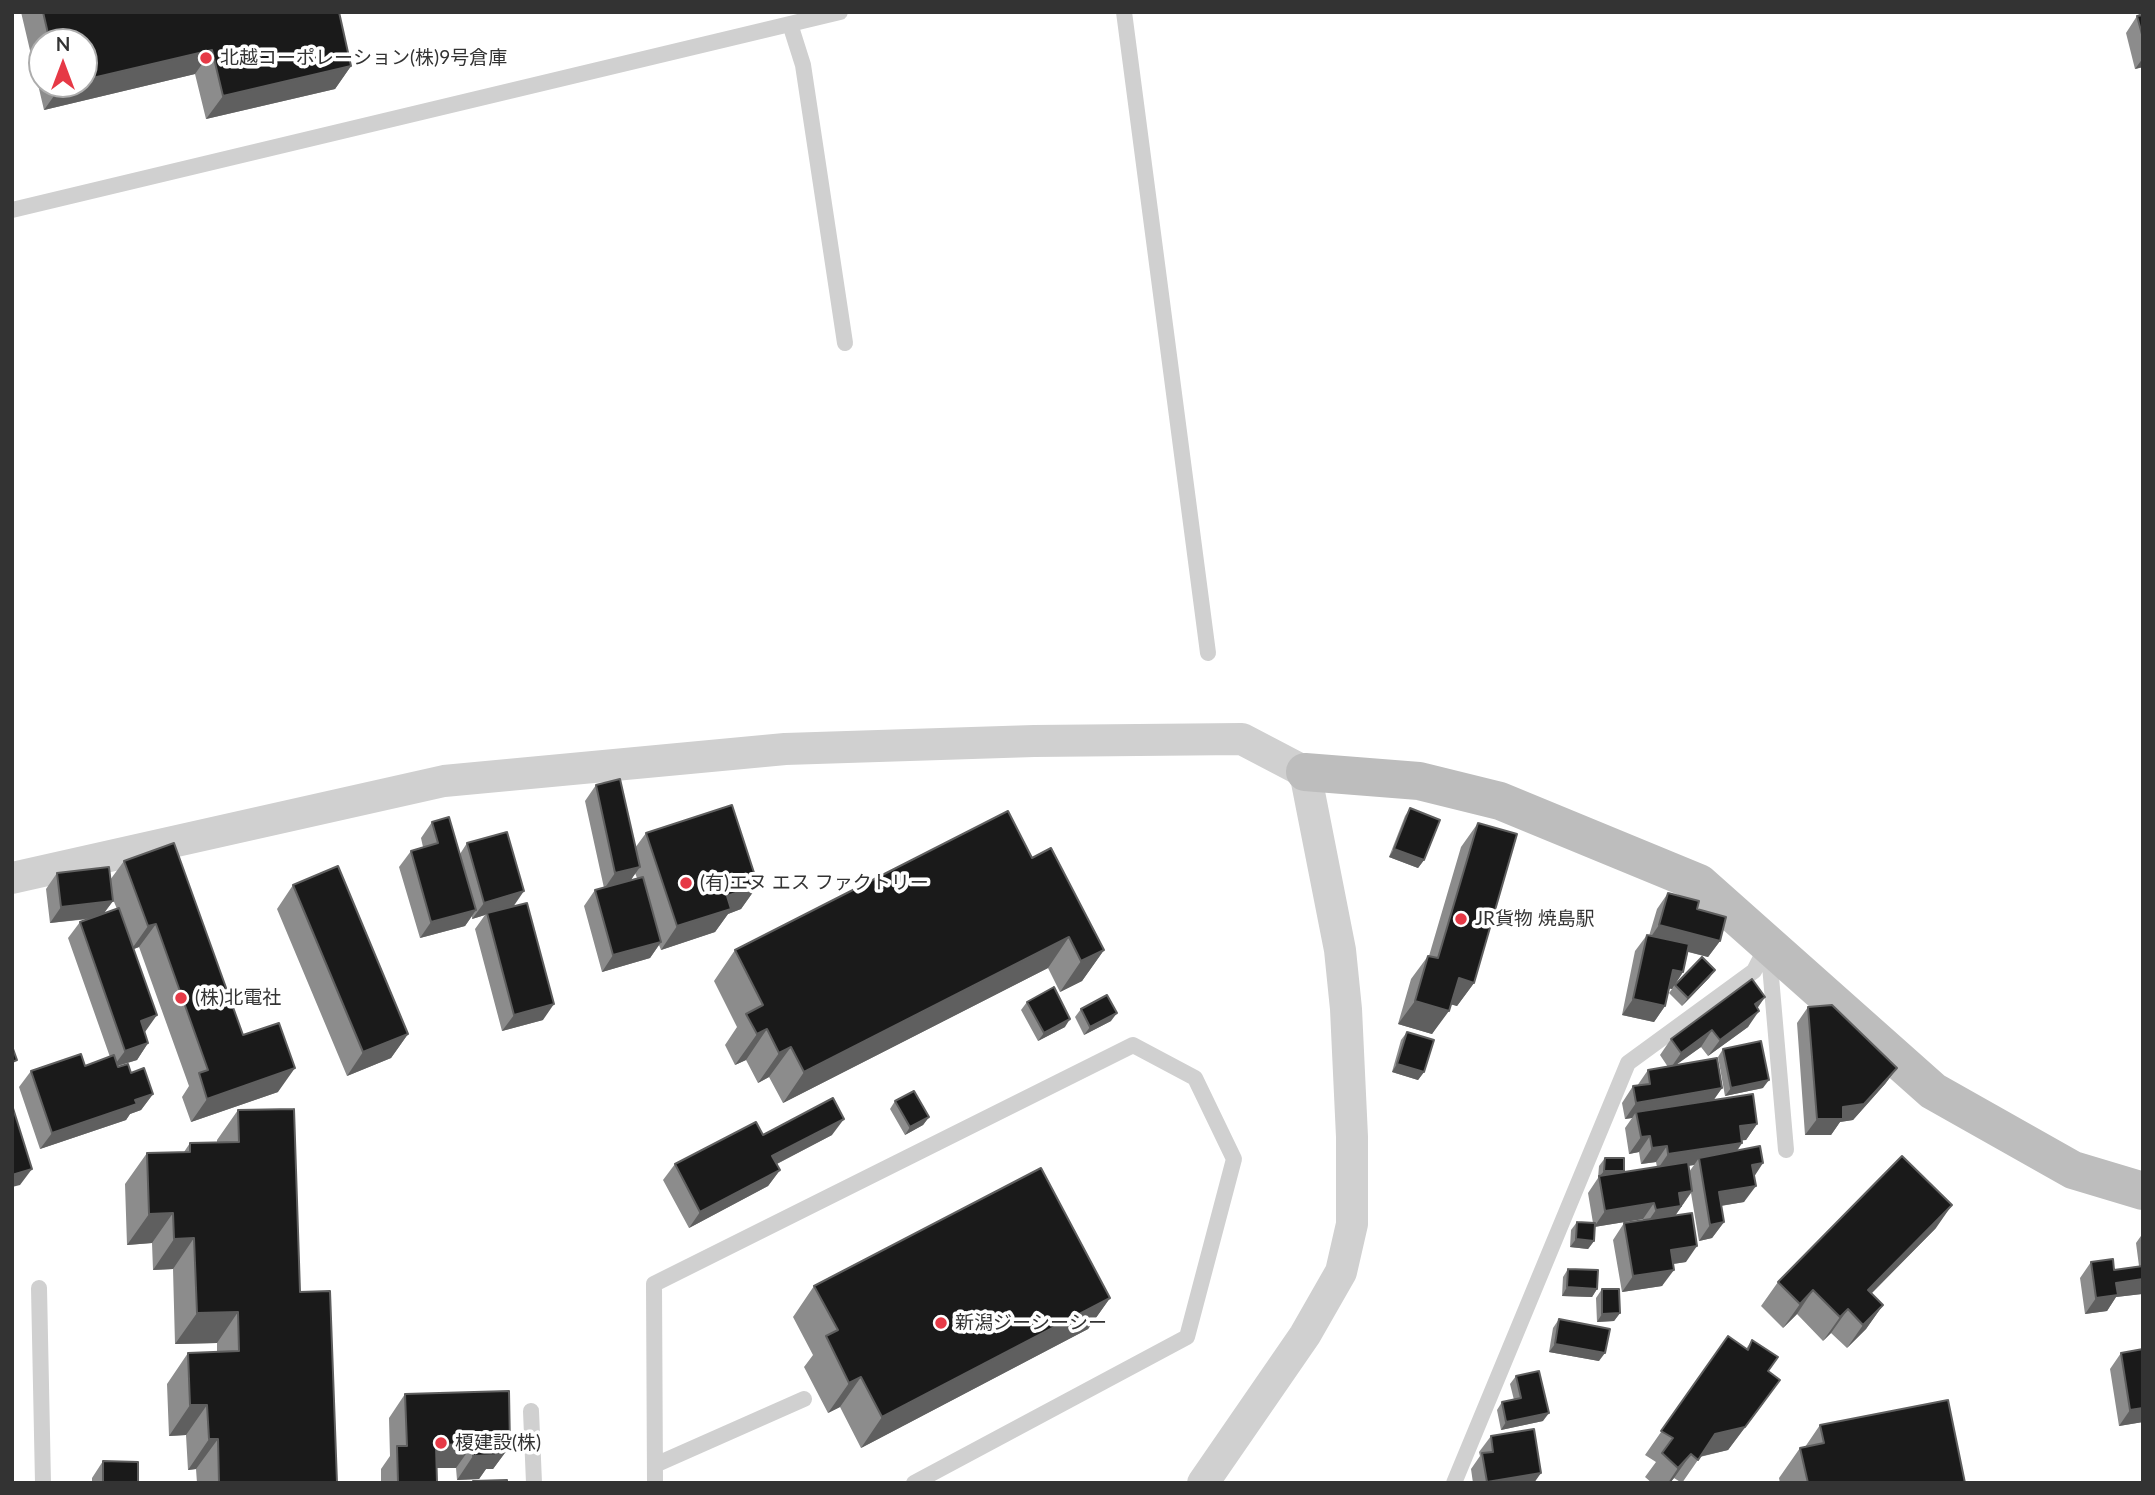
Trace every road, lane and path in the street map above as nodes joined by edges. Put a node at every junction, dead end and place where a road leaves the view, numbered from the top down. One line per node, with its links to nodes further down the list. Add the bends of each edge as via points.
1 (840, 12): 3 (lane)
2 (1124, 12): 6 (lane)
3 (790, 24): 4 (lane); 5 (lane, via 803,65)
4 (12, 210)
5 (845, 343)
6 (1208, 653)
7 (1306, 772): 8 (street, via 1242,739 785,749 444,780); 9 (street, via 1419,781 1500,801 1699,883); 20 (street, via 1340,950 1352,1137 1352,1224 1341,1272)
8 (12, 878)
9 (1768, 944): 10 (lane); 11 (street, via 1933,1091 2073,1170); 21 (lane, via 1754,971 1628,1063)
10 (1786, 1150)
11 (2143, 1191)
12 (39, 1289): 16 (lane)
13 (804, 1399): 15 (lane)
14 (531, 1411): 17 (lane)
15 (655, 1465): 18 (lane); 19 (lane, via 654,1284 1133,1045 1195,1078 1234,1159 1187,1337)
16 (43, 1483)
17 (534, 1483)
18 (655, 1483)
19 (914, 1483)
20 (1203, 1483)
21 (1454, 1483)

